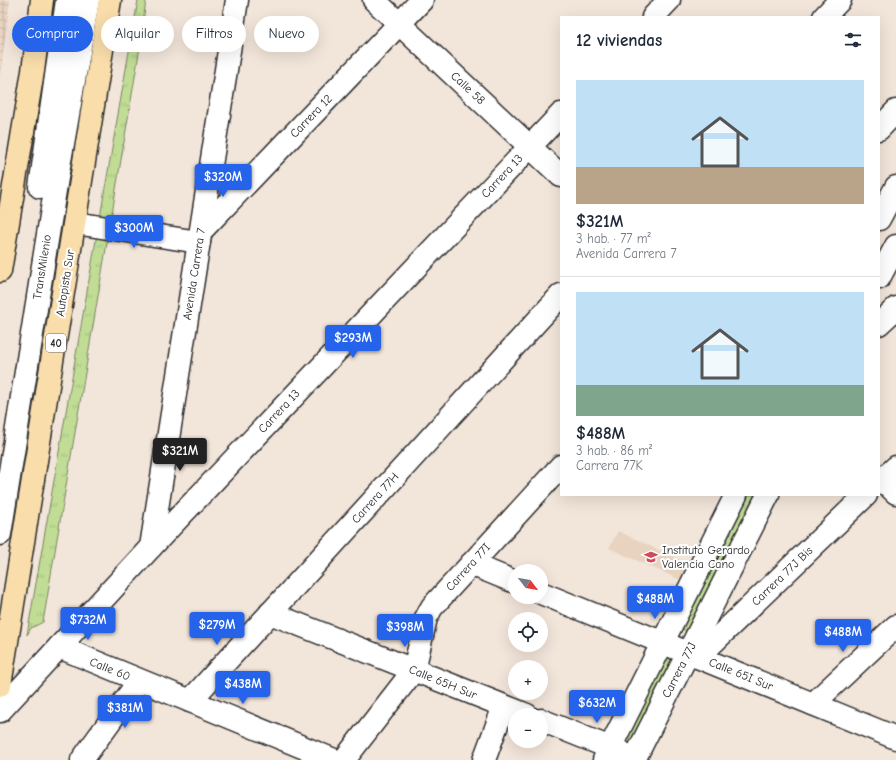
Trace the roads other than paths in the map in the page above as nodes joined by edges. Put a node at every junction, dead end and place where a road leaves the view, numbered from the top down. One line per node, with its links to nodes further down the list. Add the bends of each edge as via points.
1 (42, 0): 23 (highway)
2 (67, 0): 28 (street, TransMilenio, via 26,285)
3 (88, 0): 33 (street, TransMilenio, via 56,178)
4 (110, 0): 20 (highway, Autopista Sur / 40)
5 (237, 0): 21 (street, Avenida Carrera 7)
6 (374, 0): 12 (street, Calle 58)
7 (422, 0): 12 (street, Carrera 12)
8 (669, 0): 10 (street)
9 (840, 0): 11 (street)
10 (654, 16)
11 (825, 16)
12 (399, 24): 16 (street, Calle 58); 21 (street, Carrera 12)
13 (896, 111): 15 (street)
14 (560, 115): 16 (street, Carrera 13)
15 (880, 128)
16 (530, 147): 17 (street, Calle 58); 34 (street, Carrera 13)
17 (560, 175)
18 (896, 187): 19 (street)
19 (880, 217)
20 (75, 222): 21 (street); 45 (highway, Autopista Sur / 40)
21 (200, 236): 34 (street, Avenida Carrera 7)
22 (896, 246): 24 (street)
23 (0, 271)
24 (880, 276)
25 (560, 296): 38 (street, Carrera 77H)
26 (896, 308): 27 (street)
27 (880, 323)
28 (0, 438)
29 (560, 467): 35 (street, Carrera 77I)
30 (736, 496): 40 (street)
31 (768, 496): 42 (street, Carrera 77J)
32 (865, 496): 42 (street, Carrera 77J Bis)
33 (0, 534)
34 (151, 547): 41 (street, Carrera 13)
35 (471, 564): 36 (street); 43 (street, Carrera 77I, via 432,607 426,618)
36 (508, 579)
37 (548, 596): 40 (street, Calle 65I Sur)
38 (270, 613): 43 (street, Calle 65H Sur); 46 (street, Carrera 77H)
39 (896, 626): 47 (street)
40 (663, 642): 42 (street, Calle 65I Sur); 53 (street)
41 (59, 647): 44 (street, Calle 60); 50 (street, Carrera 13)
42 (693, 655): 47 (street, Calle 65I Sur); 54 (street, Carrera 77J)
43 (414, 670): 48 (street, Calle 65H Sur); 57 (street, Carrera 77I)
44 (139, 681): 46 (street, Calle 60); 55 (street)
45 (0, 685)
46 (190, 701): 56 (street, Calle 60)
47 (813, 704): 52 (street, Calle 65I Sur)
48 (504, 706): 49 (street, Calle 65H Sur); 58 (street)
49 (509, 708)
50 (0, 711)
51 (548, 724): 53 (street)
52 (896, 738)
53 (607, 754): 54 (street)
54 (637, 759)
55 (82, 760)
56 (334, 760)
57 (344, 760)
58 (484, 760)

